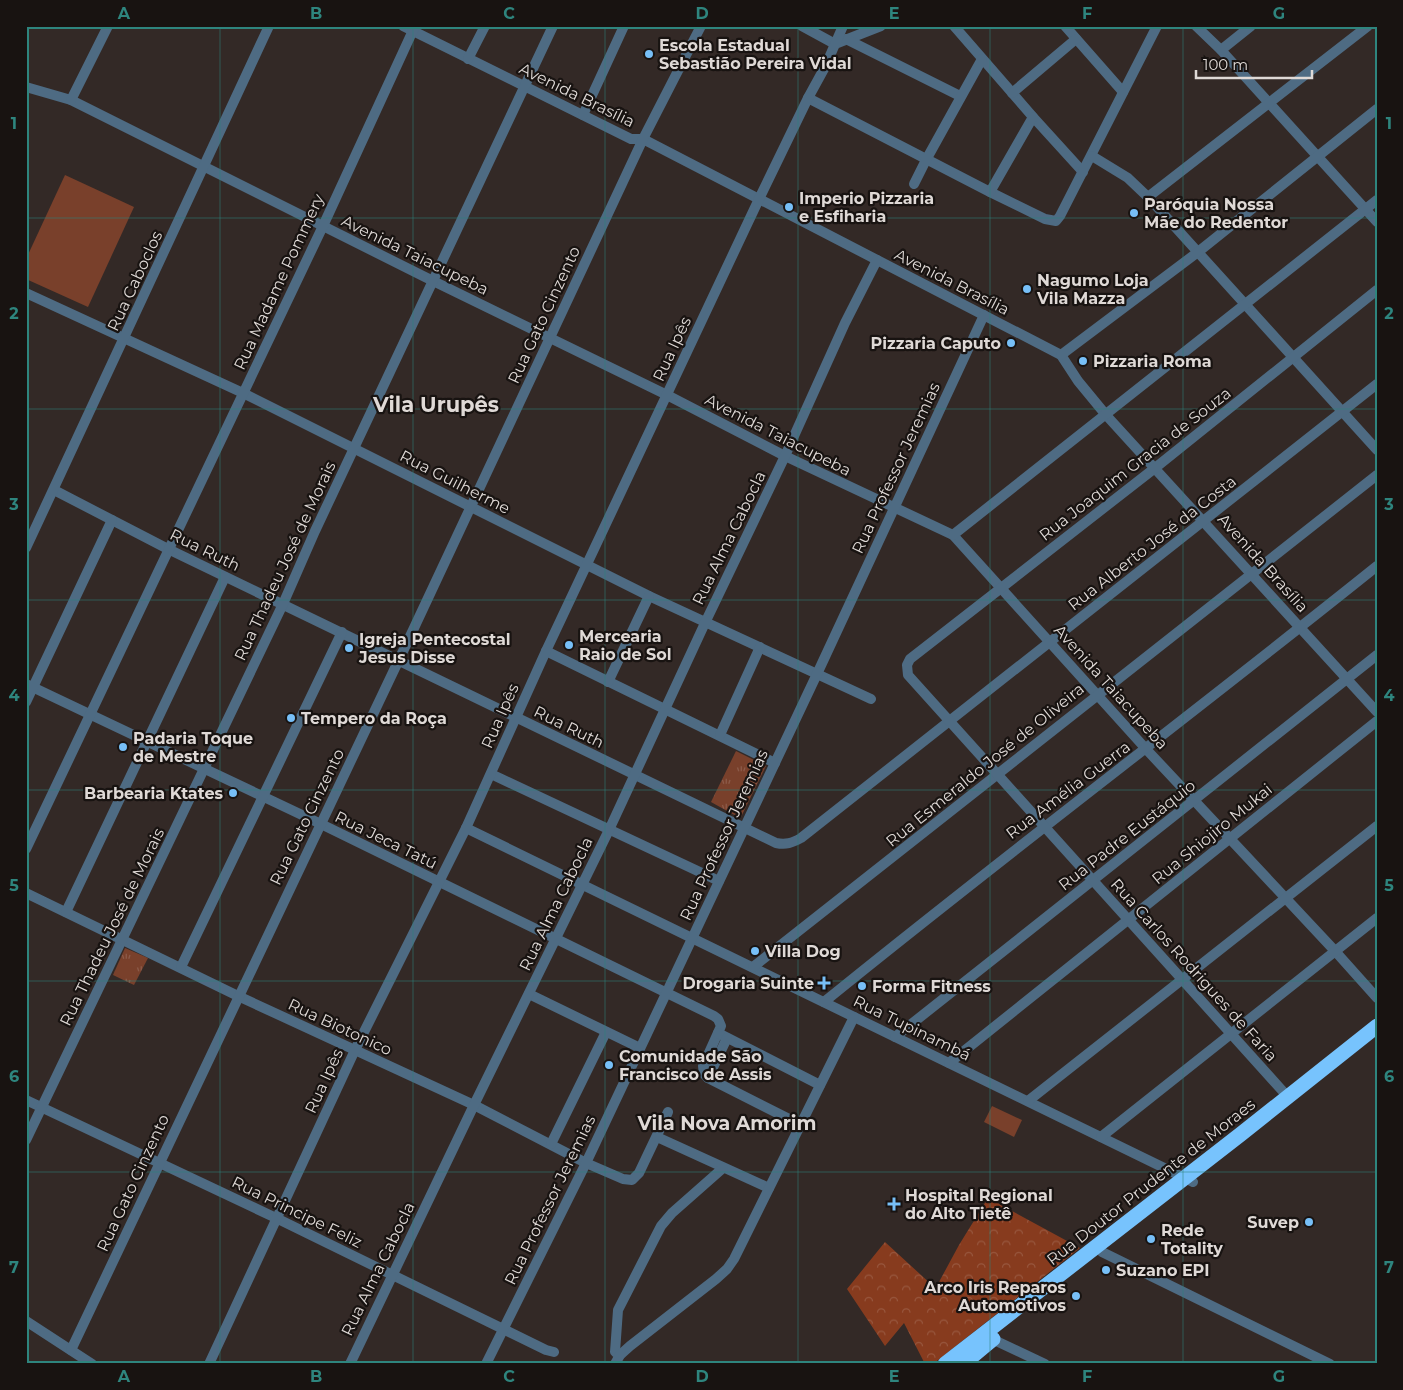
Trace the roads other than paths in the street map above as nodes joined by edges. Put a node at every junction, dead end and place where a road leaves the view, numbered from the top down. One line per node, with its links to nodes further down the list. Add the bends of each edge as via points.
1 (108, 26): 30 (street)
2 (269, 26): 39 (street, Rua Caboclos)
3 (402, 26): 17 (street, Avenida Brasília)
4 (485, 26): 22 (street)
5 (553, 26): 24 (street, Rua Thadeu José de Morais)
6 (624, 26): 33 (street)
7 (701, 26): 35 (street, Rua Gato Cinzento)
8 (802, 26): 20 (street)
9 (843, 26): 20 (street, Rua Ipês)
10 (881, 26): 18 (street)
11 (954, 26): 23 (street)
12 (1065, 26): 19 (street)
13 (1157, 26): 27 (street)
14 (1196, 26): 21 (street)
15 (1251, 26): 21 (street)
16 (1368, 26): 31 (street)
17 (414, 29): 22 (street, Avenida Brasília); 48 (street, Rua Madame Pommery)
18 (846, 39): 20 (street); 28 (street)
19 (1076, 39): 26 (street); 27 (street)
20 (835, 44): 29 (street, Rua Ipês)
21 (1221, 50): 31 (street)
22 (468, 59): 24 (street, Avenida Brasília)
23 (982, 59): 26 (street); 28 (street)
24 (524, 86): 33 (street, Avenida Brasília); 51 (street, Rua Thadeu José de Morais)
25 (26, 87): 30 (street, Avenida Taiacupeba)
26 (1012, 92): 34 (street)
27 (1123, 92): 36 (street)
28 (960, 96): 38 (street)
29 (808, 98): 38 (street); 44 (street, Rua Ipês)
30 (71, 100): 39 (street, Avenida Taiacupeba)
31 (1269, 104): 37 (street); 43 (street)
32 (1377, 109): 37 (street)
33 (583, 114): 35 (street, Avenida Brasília, via 631,139)
34 (1032, 117): 40 (street); 42 (street)
35 (643, 140): 44 (street, Avenida Brasília); 57 (street, Rua Gato Cinzento)
36 (1092, 156): 40 (street); 43 (street, via 1128,178)
37 (1317, 156): 46 (street); 49 (street)
38 (926, 160): 41 (street); 42 (street)
39 (205, 166): 48 (street, Avenida Taiacupeba); 56 (street, Rua Caboclos)
40 (1083, 172): 42 (street, via 1056,220 1045,219)
41 (914, 184)
42 (990, 192)
43 (1148, 197): 49 (street)
44 (759, 199): 50 (street, Avenida Brasília); 62 (street, Rua Ipês)
45 (1377, 200): 46 (street)
46 (1365, 209): 47 (street); 54 (street)
47 (1377, 222)
48 (323, 226): 51 (street, Avenida Taiacupeba); 61 (street, Rua Madame Pommery)
49 (1198, 252): 54 (street); 58 (street)
50 (876, 260): 55 (street, Avenida Brasília); 67 (street, Rua Alma Cabocla)
51 (433, 281): 57 (street, Avenida Taiacupeba); 65 (street, Rua Thadeu José de Morais)
52 (1377, 290): 59 (street, Rua Joaquim Gracia de Souza)
53 (26, 293): 56 (street, Rua Guilherme)
54 (1246, 305): 59 (street); 64 (street)
55 (984, 316): 58 (street, Avenida Brasília); 72 (street, Rua Professor Jeremias)
56 (124, 338): 61 (street, Rua Guilherme); 70 (street, Rua Caboclos)
57 (550, 338): 62 (street, Avenida Taiacupeba); 71 (street, Rua Gato Cinzento)
58 (1061, 355): 64 (street, Avenida Brasília)
59 (1294, 358): 63 (street); 68 (street, Rua Joaquim Gracia de Souza)
60 (1377, 384): 63 (street, Rua Alberto José da Costa)
61 (243, 393): 65 (street, Rua Guilherme); 77 (street, Rua Madame Pommery)
62 (667, 395): 67 (street, Avenida Taiacupeba); 78 (street, Rua Ipês)
63 (1342, 412): 66 (street); 74 (street, Rua Alberto José da Costa)
64 (1106, 415): 68 (street, Avenida Brasília); 75 (street)
65 (355, 448): 71 (street, Rua Guilherme); 84 (street, Rua Thadeu José de Morais)
66 (1377, 450)
67 (785, 456): 72 (street, Avenida Taiacupeba); 85 (street, Rua Alma Cabocla)
68 (1155, 468): 74 (street, Avenida Brasília); 82 (street, Rua Joaquim Gracia de Souza)
69 (1377, 475): 80 (street, Rua Esmeraldo José de Oliveira)
70 (54, 490): 73 (street, Rua Ruth); 76 (street, Rua Caboclos)
71 (470, 507): 78 (street, Rua Guilherme); 93 (street, Rua Gato Cinzento)
72 (894, 508): 75 (street, Avenida Taiacupeba); 94 (street, Rua Professor Jeremias)
73 (112, 520): 77 (street, Rua Ruth); 97 (street)
74 (1204, 521): 80 (street, Avenida Brasília); 88 (street, Rua Alberto José da Costa)
75 (954, 536): 82 (street, Avenida Taiacupeba)
76 (26, 548)
77 (168, 549): 81 (street, Rua Ruth); 103 (street, Rua Madame Pommery)
78 (587, 565): 83 (street, Rua Guilherme); 90 (street, Rua Ipês)
79 (1377, 566): 86 (street, Rua Amélia Guerra)
80 (1252, 574): 86 (street, Avenida Brasília); 98 (street, Rua Esmeraldo José de Oliveira)
81 (226, 577): 84 (street, Rua Ruth); 108 (street)
82 (1002, 587): 88 (street, Avenida Taiacupeba); 92 (street, Rua Joaquim Gracia de Souza)
83 (649, 596): 85 (street, Rua Guilherme); 96 (street)
84 (283, 604): 87 (street, Rua Ruth); 111 (street, Rua Thadeu José de Morais)
85 (705, 623): 89 (street, Rua Guilherme); 101 (street, Rua Alma Cabocla)
86 (1300, 627): 95 (street, Avenida Brasília); 109 (street, Rua Amélia Guerra)
87 (342, 632): 93 (street, Rua Ruth); 115 (street)
88 (1050, 641): 98 (street, Avenida Taiacupeba); 105 (street, Rua Alberto José da Costa)
89 (760, 647): 94 (street, Rua Guilherme); 107 (street)
90 (546, 652): 96 (street); 104 (street, Rua Ipês)
91 (1377, 655): 95 (street, Rua Padre Eustáquio)
92 (910, 659): 105 (street, Rua Carlos Rodrigues de Faria, via 908,675)
93 (399, 660): 104 (street, Rua Ruth); 117 (street, Rua Gato Cinzento)
94 (817, 674): 99 (street, Rua Guilherme); 110 (street, Rua Professor Jeremias)
95 (1346, 678): 102 (street, Avenida Brasília); 116 (street, Rua Padre Eustáquio)
96 (608, 682): 101 (street)
97 (30, 686): 100 (street); 103 (street, Rua Jeca Tatú)
98 (1098, 694): 109 (street, Avenida Taiacupeba); 113 (street, Rua Esmeraldo José de Oliveira)
99 (871, 699)
100 (26, 702)
101 (665, 710): 107 (street); 114 (street, Rua Alma Cabocla)
102 (1377, 712)
103 (90, 715): 108 (street, Rua Jeca Tatú); 125 (street, Rua Madame Pommery)
104 (516, 718): 112 (street, Rua Ipês); 114 (street, Rua Ruth)
105 (950, 721): 113 (street, Rua Carlos Rodrigues de Faria); 124 (street, Rua Alberto José da Costa, via 801,838 784,845)
106 (1377, 721): 123 (street, Rua Shiojiro Mukai)
107 (720, 735): 110 (street)
108 (147, 741): 111 (street, Rua Jeca Tatú); 132 (street)
109 (1146, 749): 116 (street, Avenida Taiacupeba); 119 (street, Rua Amélia Guerra)
110 (775, 762): 121 (street, Rua Professor Jeremias)
111 (205, 769): 115 (street, Rua Jeca Tatú); 136 (street, Rua Thadeu José de Morais)
112 (491, 774): 120 (street, Rua Ipês); 122 (street)
113 (998, 775): 119 (street, Rua Carlos Rodrigues de Faria); 140 (street, Rua Esmeraldo José de Oliveira)
114 (634, 776): 121 (street, Rua Ruth); 122 (street, Rua Alma Cabocla)
115 (264, 797): 117 (street, Rua Jeca Tatú); 139 (street)
116 (1194, 801): 123 (street, Avenida Taiacupeba); 127 (street, Rua Padre Eustáquio)
117 (321, 824): 128 (street, Rua Jeca Tatú); 144 (street, Rua Gato Cinzento)
118 (1377, 826): 131 (street)
119 (1044, 827): 127 (street, Rua Carlos Rodrigues de Faria); 146 (street, Rua Amélia Guerra)
120 (466, 828): 128 (street, Rua Ipês); 129 (street, Rua Tupinambá)
121 (744, 828): 124 (street, Rua Ruth); 126 (street, Rua Professor Jeremias)
122 (609, 830): 126 (street); 129 (street, Rua Alma Cabocla)
123 (1230, 839): 131 (street, Avenida Taiacupeba); 134 (street, Rua Shiojiro Mukai)
124 (776, 843)
125 (26, 850)
126 (719, 880): 135 (street, Rua Professor Jeremias)
127 (1094, 881): 134 (street, Rua Carlos Rodrigues de Faria); 152 (street, Rua Padre Eustáquio)
128 (440, 883): 137 (street, Rua Jeca Tatú); 155 (street, Rua Ipês)
129 (581, 884): 135 (street, Rua Tupinambá); 137 (street, Rua Alma Cabocla)
130 (26, 893): 132 (street, Rua Biotonico)
131 (1285, 897): 138 (street, Avenida Taiacupeba); 141 (street)
132 (66, 912): 136 (street, Rua Biotonico)
133 (1377, 918): 138 (street)
134 (1129, 919): 141 (street, Rua Carlos Rodrigues de Faria); 156 (street, Rua Shiojiro Mukai)
135 (692, 938): 140 (street, Rua Tupinambá); 143 (street, Rua Professor Jeremias)
136 (122, 939): 139 (street, Rua Biotonico); 162 (street, Rua Thadeu José de Morais)
137 (555, 940): 142 (street, Rua Alma Cabocla); 143 (street, Rua Jeca Tatú)
138 (1335, 951): 145 (street, Avenida Taiacupeba); 150 (street)
139 (181, 967): 144 (street, Rua Biotonico)
140 (753, 967): 146 (street, Rua Tupinambá)
141 (1183, 979): 150 (street, Rua Carlos Rodrigues de Faria); 160 (street)
142 (529, 994): 149 (street); 161 (street, Rua Alma Cabocla)
143 (666, 994): 151 (street, Rua Jeca Tatú, via 718,1019); 154 (street, Rua Professor Jeremias)
144 (238, 996): 155 (street, Rua Biotonico); 171 (street, Rua Gato Cinzento)
145 (1377, 998)
146 (824, 1002): 147 (street, Rua Tupinambá)
147 (854, 1017): 152 (street, Rua Tupinambá); 157 (street)
148 (1377, 1026): 158 (highway, Rua Doutor Prudente de Moraes)
149 (606, 1032): 154 (street); 169 (street)
150 (1231, 1034): 158 (street, Rua Carlos Rodrigues de Faria); 167 (street)
151 (723, 1035): 157 (street); 164 (street, via 708,1078)
152 (895, 1037): 156 (street, Rua Tupinambá)
153 (1377, 1038): 172 (highway, Rua Doutor Prudente de Moraes)
154 (640, 1048): 170 (street, Rua Professor Jeremias)
155 (355, 1050): 161 (street, Rua Biotonico); 176 (street, Rua Ipês)
156 (948, 1062): 160 (street, Rua Tupinambá)
157 (820, 1085): 164 (street)
158 (1288, 1097): 165 (highway, Rua Doutor Prudente de Moraes)
159 (26, 1100): 162 (street, Rua Principe Feliz)
160 (1028, 1101): 167 (street, Rua Tupinambá)
161 (474, 1105): 169 (street, Rua Biotonico); 178 (street, Rua Alma Cabocla)
162 (41, 1107): 168 (street, Rua Thadeu José de Morais); 171 (street, Rua Principe Feliz)
163 (668, 1112): 166 (street)
164 (801, 1125): 175 (street)
165 (1241, 1134): 172 (highway); 174 (highway, Rua Doutor Prudente de Moraes)
166 (656, 1136): 170 (street, Rua Biotonico, via 636,1178 628,1181); 173 (street)
167 (1101, 1137): 174 (street, Rua Tupinambá)
168 (26, 1140)
169 (550, 1144): 170 (street, Rua Biotonico)
170 (586, 1162): 180 (street, Rua Professor Jeremias)
171 (160, 1163): 176 (street, Rua Principe Feliz); 182 (street, Rua Gato Cinzento)
172 (1214, 1166): 174 (highway, Rua Doutor Prudente de Moraes)
173 (723, 1168): 175 (street); 184 (street, via 672,1213 653,1239 618,1310)
174 (1189, 1179): 177 (highway, Rua Doutor Prudente de Moraes); 189 (highway, Rua Doutor Prudente de Moraes)
175 (770, 1188): 184 (street, via 727,1269)
176 (276, 1218): 178 (street, Rua Principe Feliz); 186 (street, Rua Ipês)
177 (1102, 1252): 181 (highway, Rua Doutor Prudente de Moraes); 192 (street)
178 (392, 1275): 180 (street, Rua Principe Feliz); 187 (street, Rua Alma Cabocla)
179 (26, 1321): 182 (street)
180 (503, 1328): 183 (street, Rua Principe Feliz); 188 (street, Rua Professor Jeremias)
181 (992, 1339): 190 (highway, Rua Doutor Prudente de Moraes); 191 (street)
182 (71, 1350): 185 (street)
183 (554, 1352)
184 (617, 1359)
185 (92, 1364)
186 (209, 1364)
187 (350, 1364)
188 (486, 1364)
189 (945, 1364)
190 (963, 1364)
191 (1045, 1364)
192 (1330, 1364)

